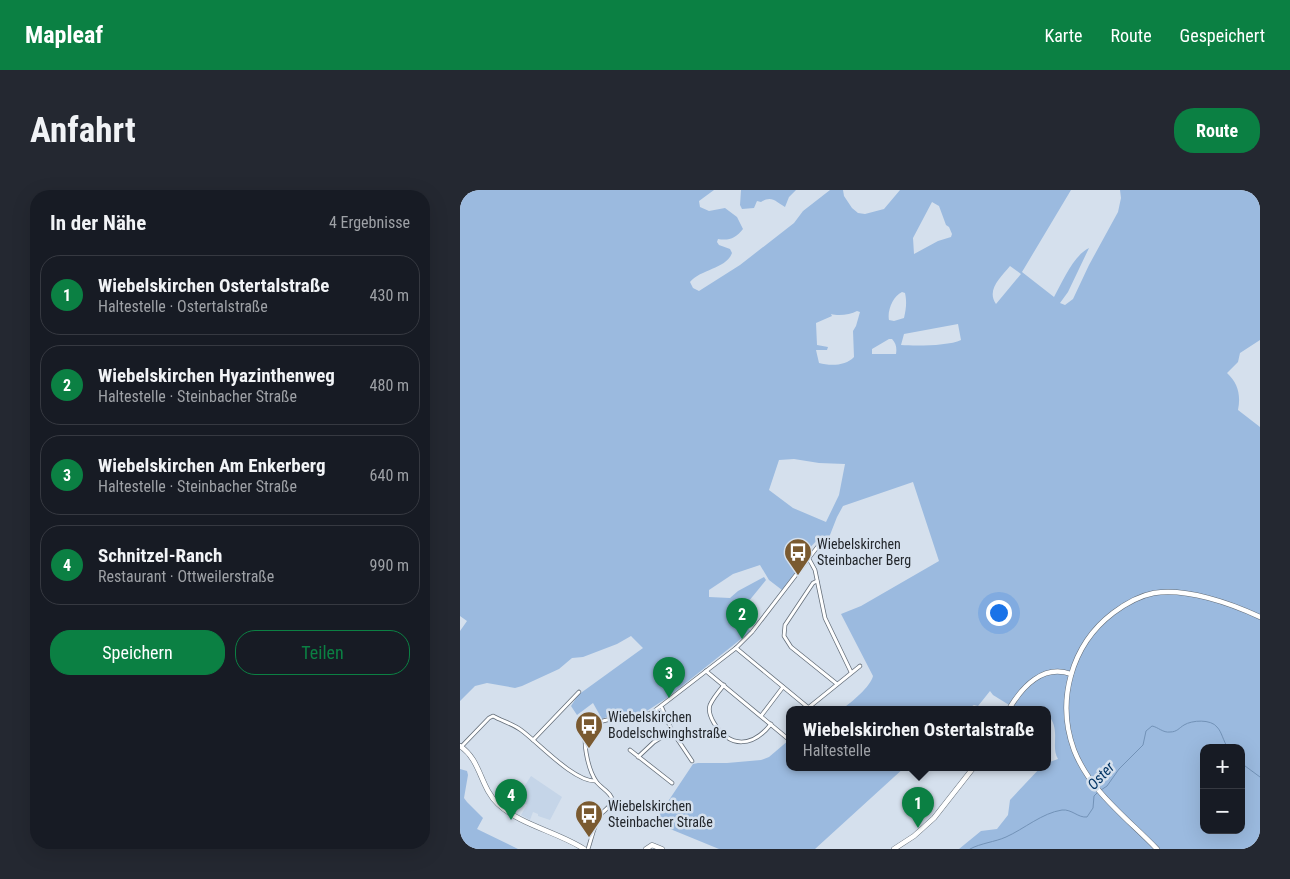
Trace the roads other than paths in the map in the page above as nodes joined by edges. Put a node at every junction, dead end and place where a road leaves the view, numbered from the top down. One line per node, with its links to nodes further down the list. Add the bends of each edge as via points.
1 (822, 541): 2 (street)
2 (809, 559): 3 (street); 5 (street, via 764,618)
3 (817, 581): 8 (street, via 825,618); 10 (street, via 787,621 784,636 792,647)
4 (1260, 618): 9 (main road, via 1187,593 1145,595 1128,603 1102,623 1082,648)
5 (736, 648): 7 (street); 12 (street)
6 (860, 666): 8 (street)
7 (706, 671): 11 (street); 17 (street)
8 (852, 672): 10 (street)
9 (1071, 674): 16 (main road, via 1055,671 1039,676); 34 (main road, via 1066,705 1074,751 1088,777 1106,799)
10 (837, 684): 15 (street)
11 (724, 685): 18 (street); 19 (street, via 710,709 713,722 725,736 747,742 760,736)
12 (783, 687): 14 (street); 18 (street)
13 (579, 692): 22 (street)
14 (805, 706)
15 (812, 706)
16 (1011, 706)
17 (662, 708): 20 (street); 28 (street, via 642,717 613,719 587,730 584,742)
18 (761, 716): 19 (street)
19 (771, 724): 21 (street)
20 (672, 731): 25 (street); 26 (street)
21 (786, 737)
22 (533, 740): 23 (street, via 517,727 491,716); 28 (street, via 571,771)
23 (461, 747): 30 (main road, via 474,760 484,786 501,807)
24 (630, 750): 25 (street)
25 (638, 757): 29 (street)
26 (692, 761)
27 (971, 771): 33 (main road, via 934,818)
28 (595, 780): 30 (street, via 611,796 612,802 598,820)
29 (672, 783)
30 (586, 849)
31 (646, 849): 32 (main road, via 652,845)
32 (662, 849)
33 (894, 849)
34 (1157, 849)

